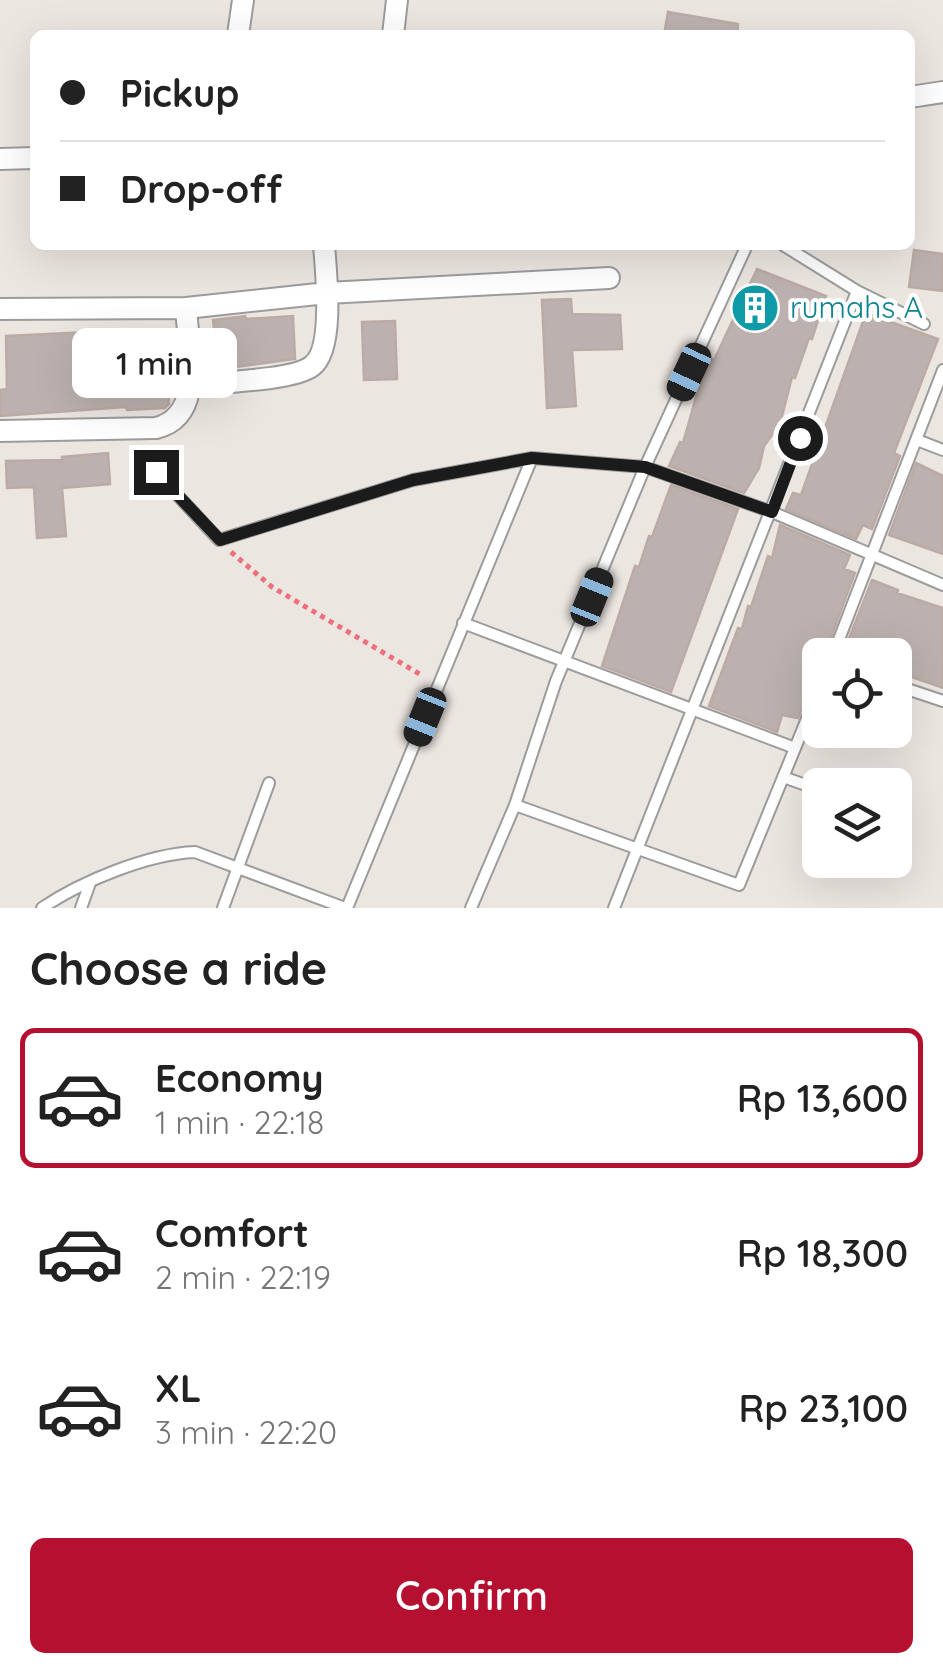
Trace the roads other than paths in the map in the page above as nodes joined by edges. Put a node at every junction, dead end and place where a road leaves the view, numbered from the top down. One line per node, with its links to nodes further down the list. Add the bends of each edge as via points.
1 (243, 0): 3 (street)
2 (397, 0): 4 (street)
3 (239, 30)
4 (394, 30)
5 (943, 92): 6 (street)
6 (915, 96)
7 (30, 158): 8 (street)
8 (0, 159)
9 (324, 250): 14 (street)
10 (746, 250): 24 (lane)
11 (790, 250): 13 (lane)
12 (609, 278): 14 (street)
13 (857, 291): 17 (lane); 26 (lane)
14 (327, 293): 15 (street); 19 (street, via 324,340 312,366 295,374)
15 (186, 308): 16 (street); 19 (street)
16 (0, 310)
17 (924, 324)
18 (943, 370): 21 (lane)
19 (189, 384): 20 (street, via 182,414 166,426)
20 (0, 431)
21 (918, 440): 22 (lane); 27 (lane)
22 (943, 450)
23 (532, 458): 24 (lane); 25 (lane, via 413,480 220,540); 29 (lane)
24 (645, 467): 26 (lane); 31 (lane)
25 (156, 472)
26 (772, 512): 27 (lane); 34 (lane)
27 (872, 554): 28 (lane); 30 (lane)
28 (943, 584)
29 (463, 623): 31 (lane); 47 (lane)
30 (840, 638)
31 (566, 662): 34 (lane); 40 (lane)
32 (912, 691): 33 (lane)
33 (943, 701)
34 (694, 710): 36 (lane); 41 (lane)
35 (802, 731): 36 (lane)
36 (795, 748): 37 (lane)
37 (783, 777): 39 (lane); 41 (lane, via 739,885)
38 (269, 783): 42 (lane)
39 (802, 784)
40 (515, 805): 41 (lane); 48 (lane)
41 (639, 851): 49 (lane)
42 (239, 866): 43 (lane, via 177,853); 46 (lane); 47 (lane)
43 (90, 882): 44 (lane); 45 (lane)
44 (42, 908)
45 (81, 908)
46 (222, 908)
47 (346, 908)
48 (471, 908)
49 (614, 908)

